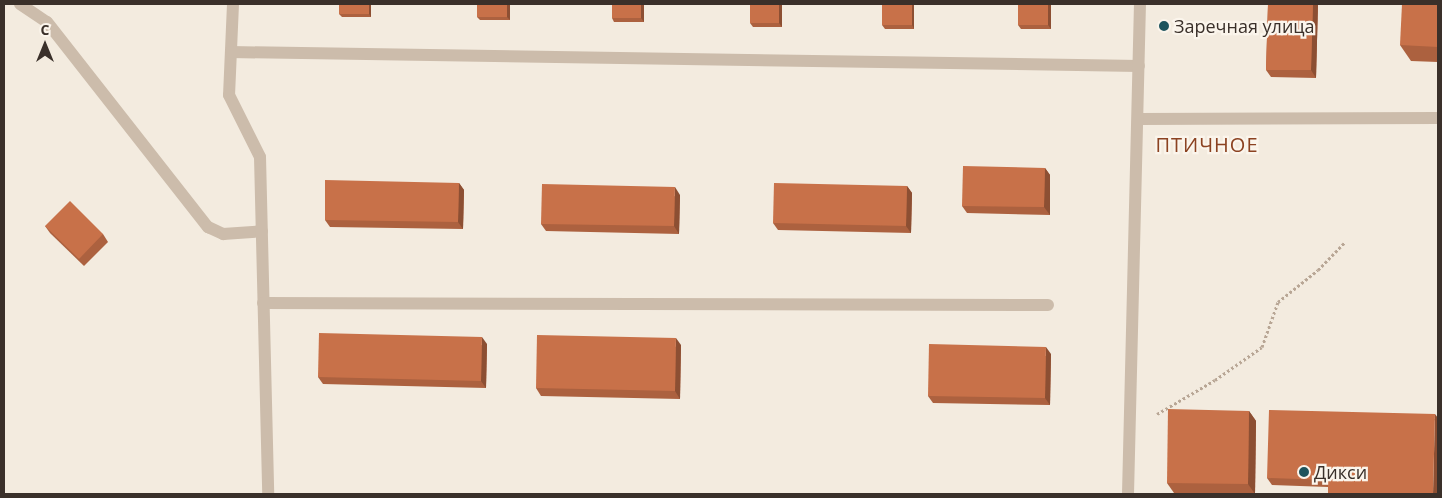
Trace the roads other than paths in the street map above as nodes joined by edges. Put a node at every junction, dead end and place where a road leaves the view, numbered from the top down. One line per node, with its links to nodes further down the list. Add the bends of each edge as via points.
1 (20, 4): 8 (street, via 47,22 208,227 223,234)
2 (233, 4): 4 (street)
3 (1140, 4): 5 (street)
4 (231, 52): 5 (street); 8 (street, via 229,96 260,157)
5 (1140, 66): 7 (street)
6 (1438, 118): 7 (street)
7 (1139, 119): 12 (street)
8 (262, 231): 9 (street)
9 (263, 303): 10 (street); 11 (street)
10 (1048, 304)
11 (268, 494)
12 (1128, 494)

